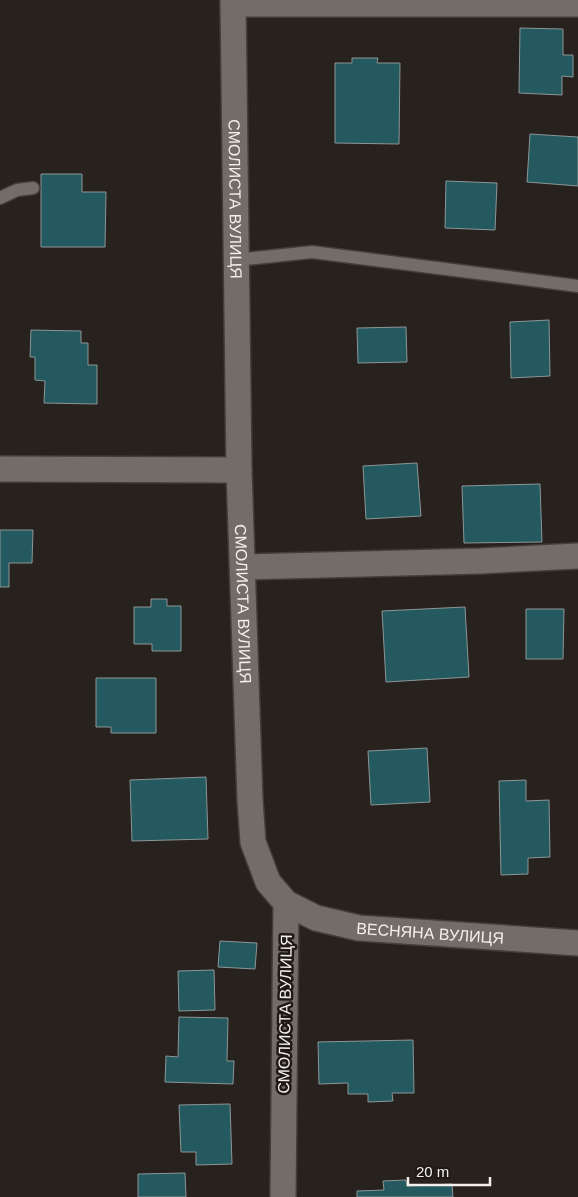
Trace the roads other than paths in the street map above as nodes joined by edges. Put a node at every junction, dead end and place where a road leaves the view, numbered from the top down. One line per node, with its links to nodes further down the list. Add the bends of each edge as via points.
1 (234, 2): 2 (street); 5 (street, СМОЛИСТА ВУЛИЦЯ)
2 (578, 4)
3 (33, 188): 4 (lane, via 17,190)
4 (0, 198)
5 (236, 260): 6 (lane, via 312,252); 8 (street, СМОЛИСТА ВУЛИЦЯ)
6 (578, 286)
7 (0, 469): 8 (street)
8 (240, 470): 10 (street, СМОЛИСТА ВУЛИЦЯ)
9 (578, 556): 10 (street)
10 (243, 567): 11 (street, СМОЛИСТА ВУЛИЦЯ, via 253,842 268,882)
11 (286, 903): 12 (street, ВЕСНЯНА ВУЛИЦЯ, via 316,918 359,928); 13 (street, СМОЛИСТА ВУЛИЦЯ)
12 (578, 943)
13 (283, 1197)

